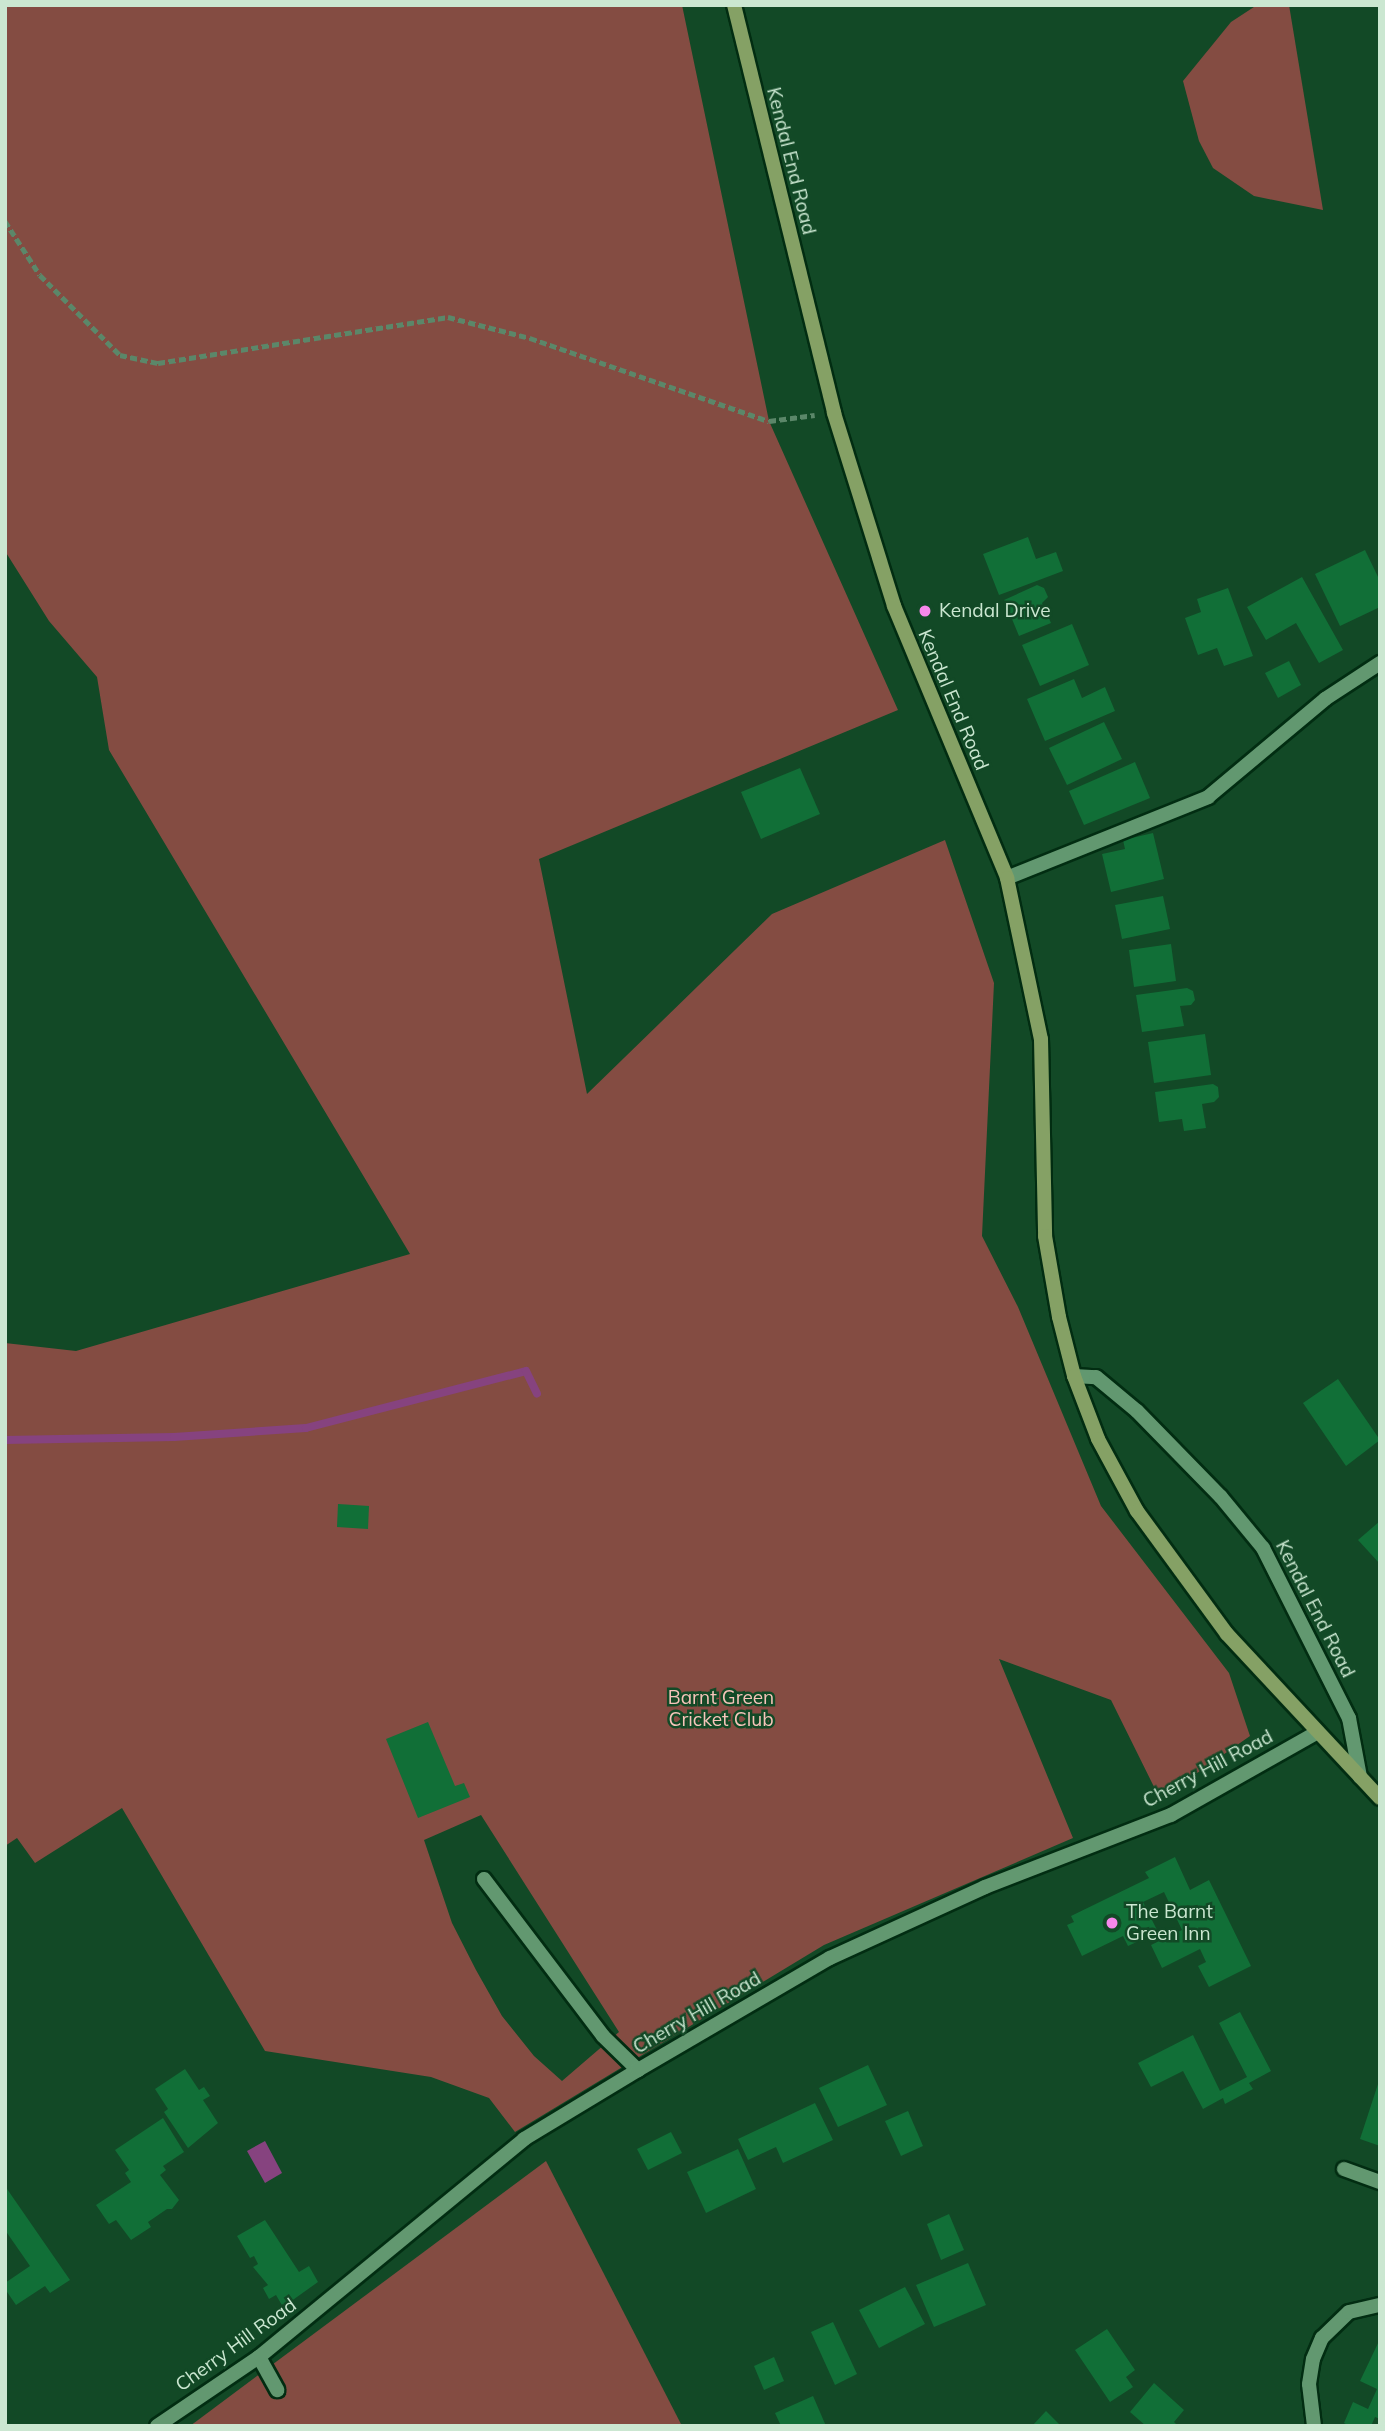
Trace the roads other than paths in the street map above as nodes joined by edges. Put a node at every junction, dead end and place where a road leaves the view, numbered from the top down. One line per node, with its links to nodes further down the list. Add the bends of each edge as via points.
1 (734, 5): 3 (main road, Kendal End Road, via 834,413 894,606)
2 (1380, 663): 3 (street, via 1325,698 1208,797)
3 (1007, 878): 4 (main road, Kendal End Road, via 1041,1039 1045,1236)
4 (1074, 1376): 5 (main road, Kendal End Road, via 1098,1439 1136,1511 1227,1634); 6 (street, Kendal End Road, via 1096,1377 1137,1411 1221,1497 1263,1548 1349,1718)
5 (1316, 1733): 6 (main road, Kendal End Road); 9 (street, Cherry Hill Road, via 1171,1815 985,1887 830,1958)
6 (1360, 1777): 7 (main road, Kendal End Road)
7 (1380, 1798)
8 (484, 1879): 9 (street, via 603,2036)
9 (638, 2070): 13 (street, Cherry Hill Road, via 524,2139)
10 (1344, 2169): 11 (street)
11 (1380, 2182)
12 (1380, 2305): 16 (street, via 1349,2312 1322,2338 1309,2384)
13 (259, 2357): 14 (street); 15 (street, Cherry Hill Road)
14 (276, 2390)
15 (157, 2426)
16 (1314, 2426)

